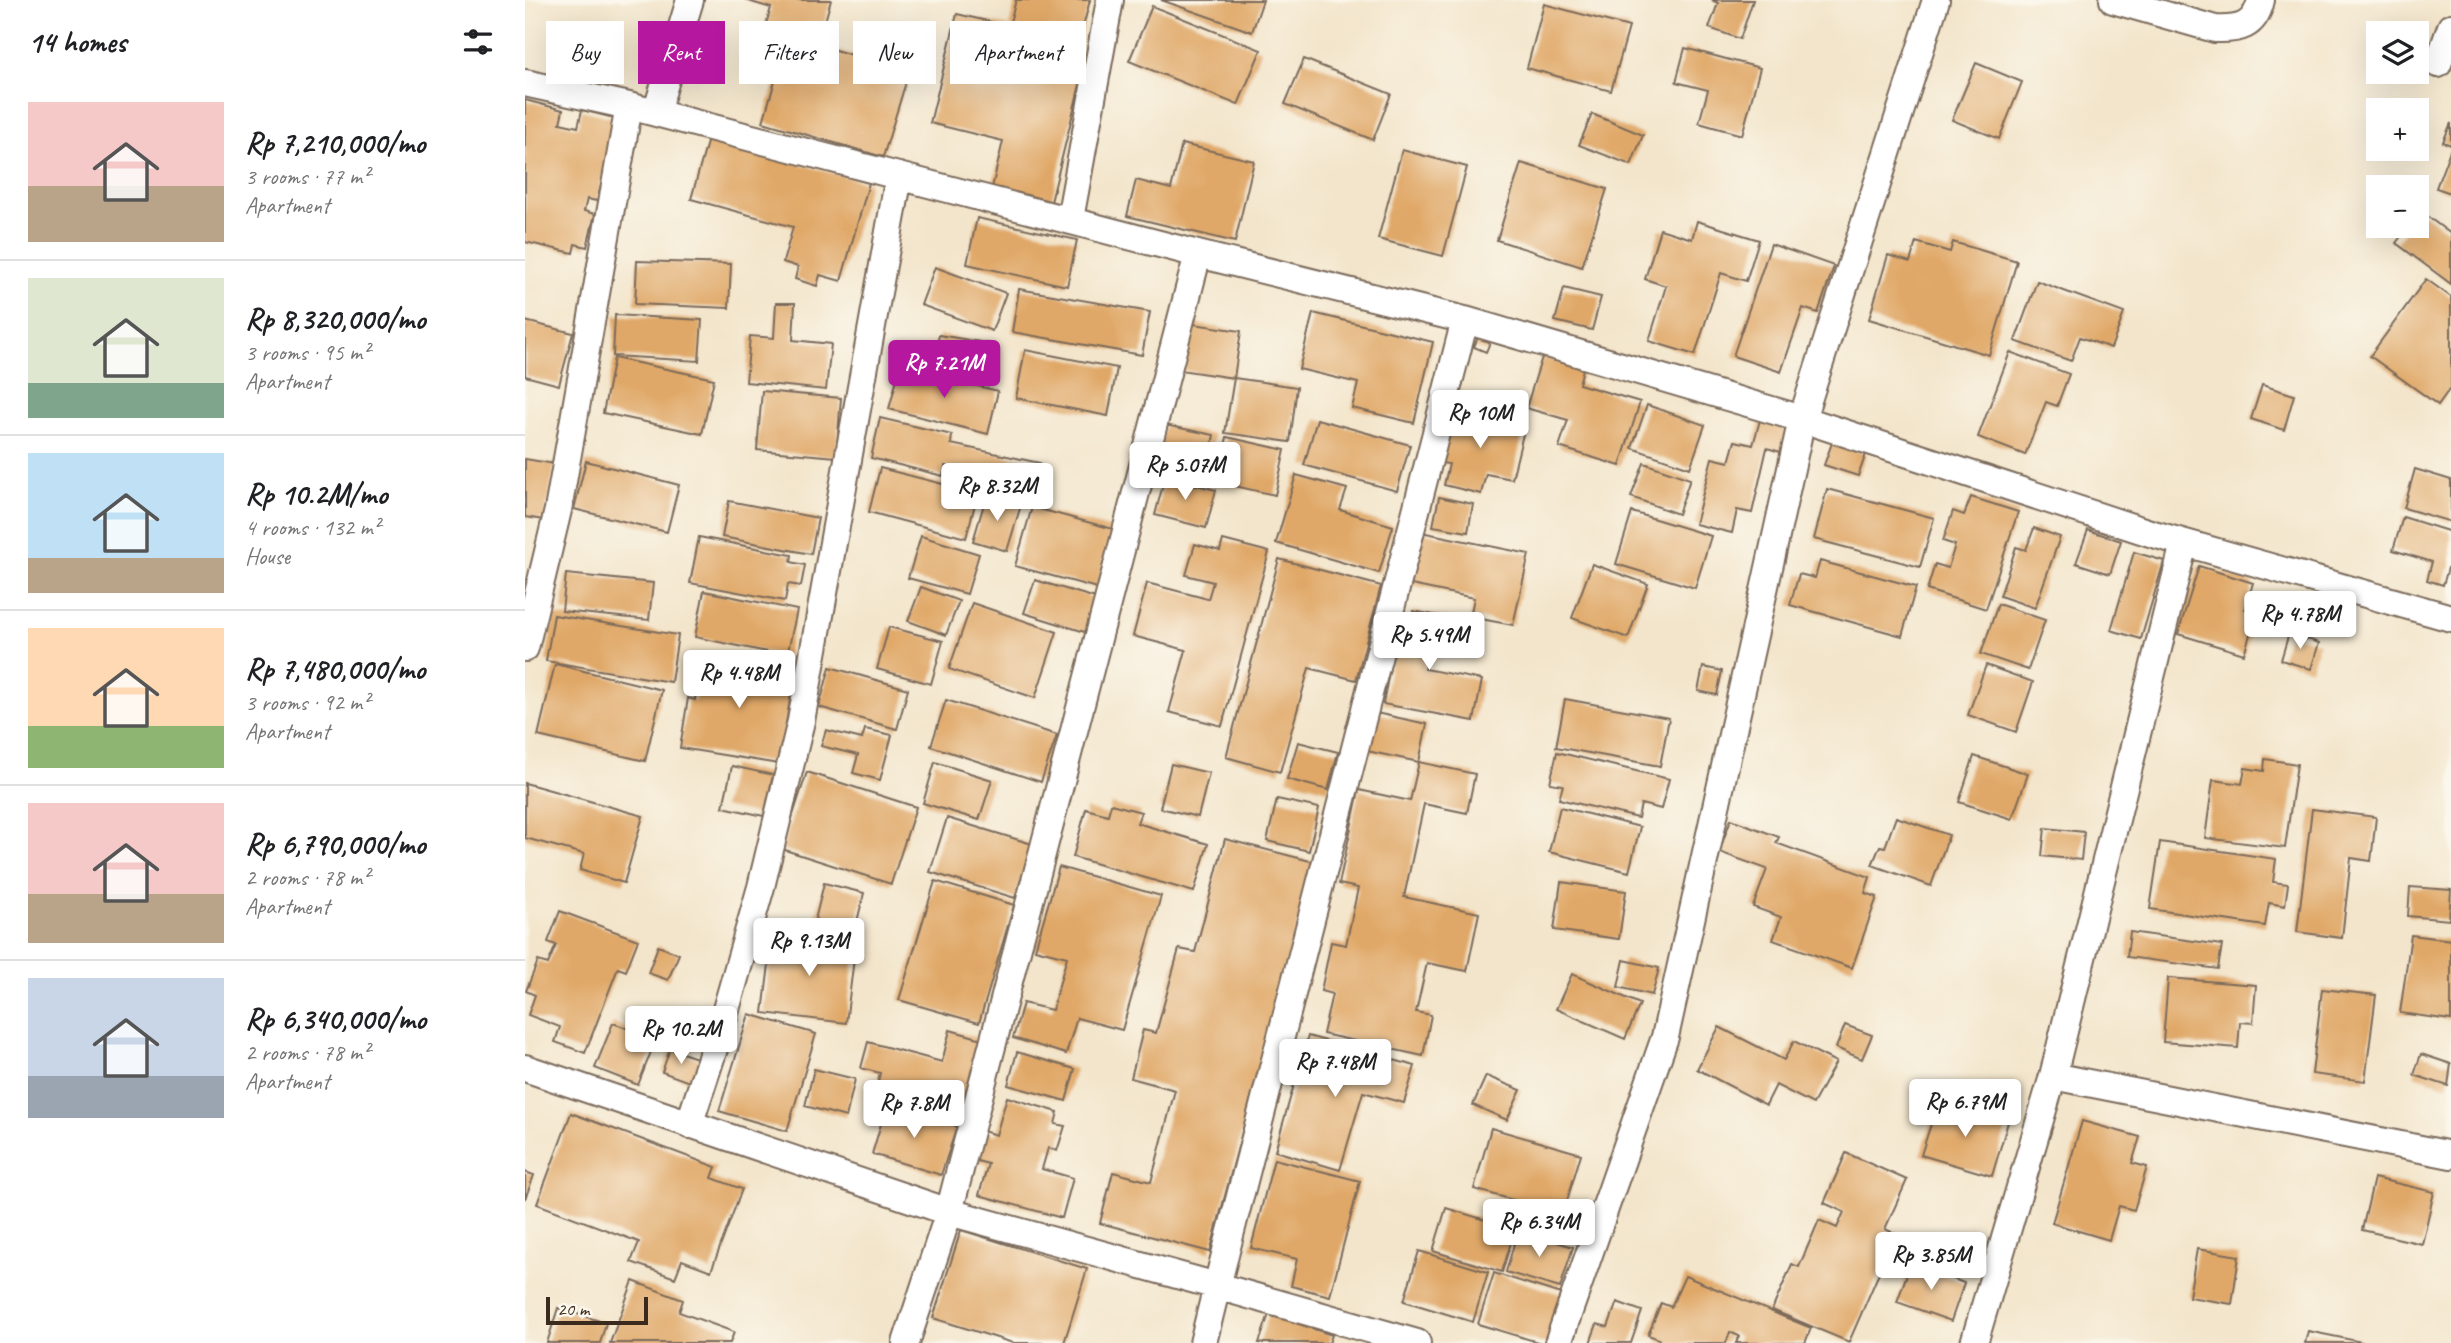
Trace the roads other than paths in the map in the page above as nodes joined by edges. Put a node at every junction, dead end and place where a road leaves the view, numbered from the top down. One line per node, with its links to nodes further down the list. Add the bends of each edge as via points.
1 (691, 0): 10 (street)
2 (1110, 0): 12 (street)
3 (1936, 0): 15 (street)
4 (2113, 0): 5 (street, via 2215,29 2231,29 2255,18)
5 (2261, 0)
6 (2451, 27): 7 (street)
7 (2438, 64)
8 (525, 83): 9 (street)
9 (629, 106): 10 (street); 18 (street, via 558,510)
10 (656, 113): 11 (street)
11 (899, 176): 12 (street); 21 (street, via 801,721 761,887)
12 (1070, 219): 13 (street)
13 (1198, 254): 14 (street); 23 (street)
14 (1465, 320): 15 (street); 24 (street)
15 (1802, 419): 16 (street); 28 (street, via 1665,1037)
16 (2184, 543): 17 (street); 20 (street)
17 (2451, 618)
18 (525, 648)
19 (525, 1068): 21 (street)
20 (2053, 1076): 22 (street); 29 (street)
21 (689, 1125): 23 (street)
22 (2451, 1155)
23 (949, 1212): 24 (street); 25 (street)
24 (1217, 1286): 26 (street); 27 (street)
25 (905, 1343)
26 (1203, 1343)
27 (1417, 1343)
28 (1558, 1343)
29 (1973, 1343)

